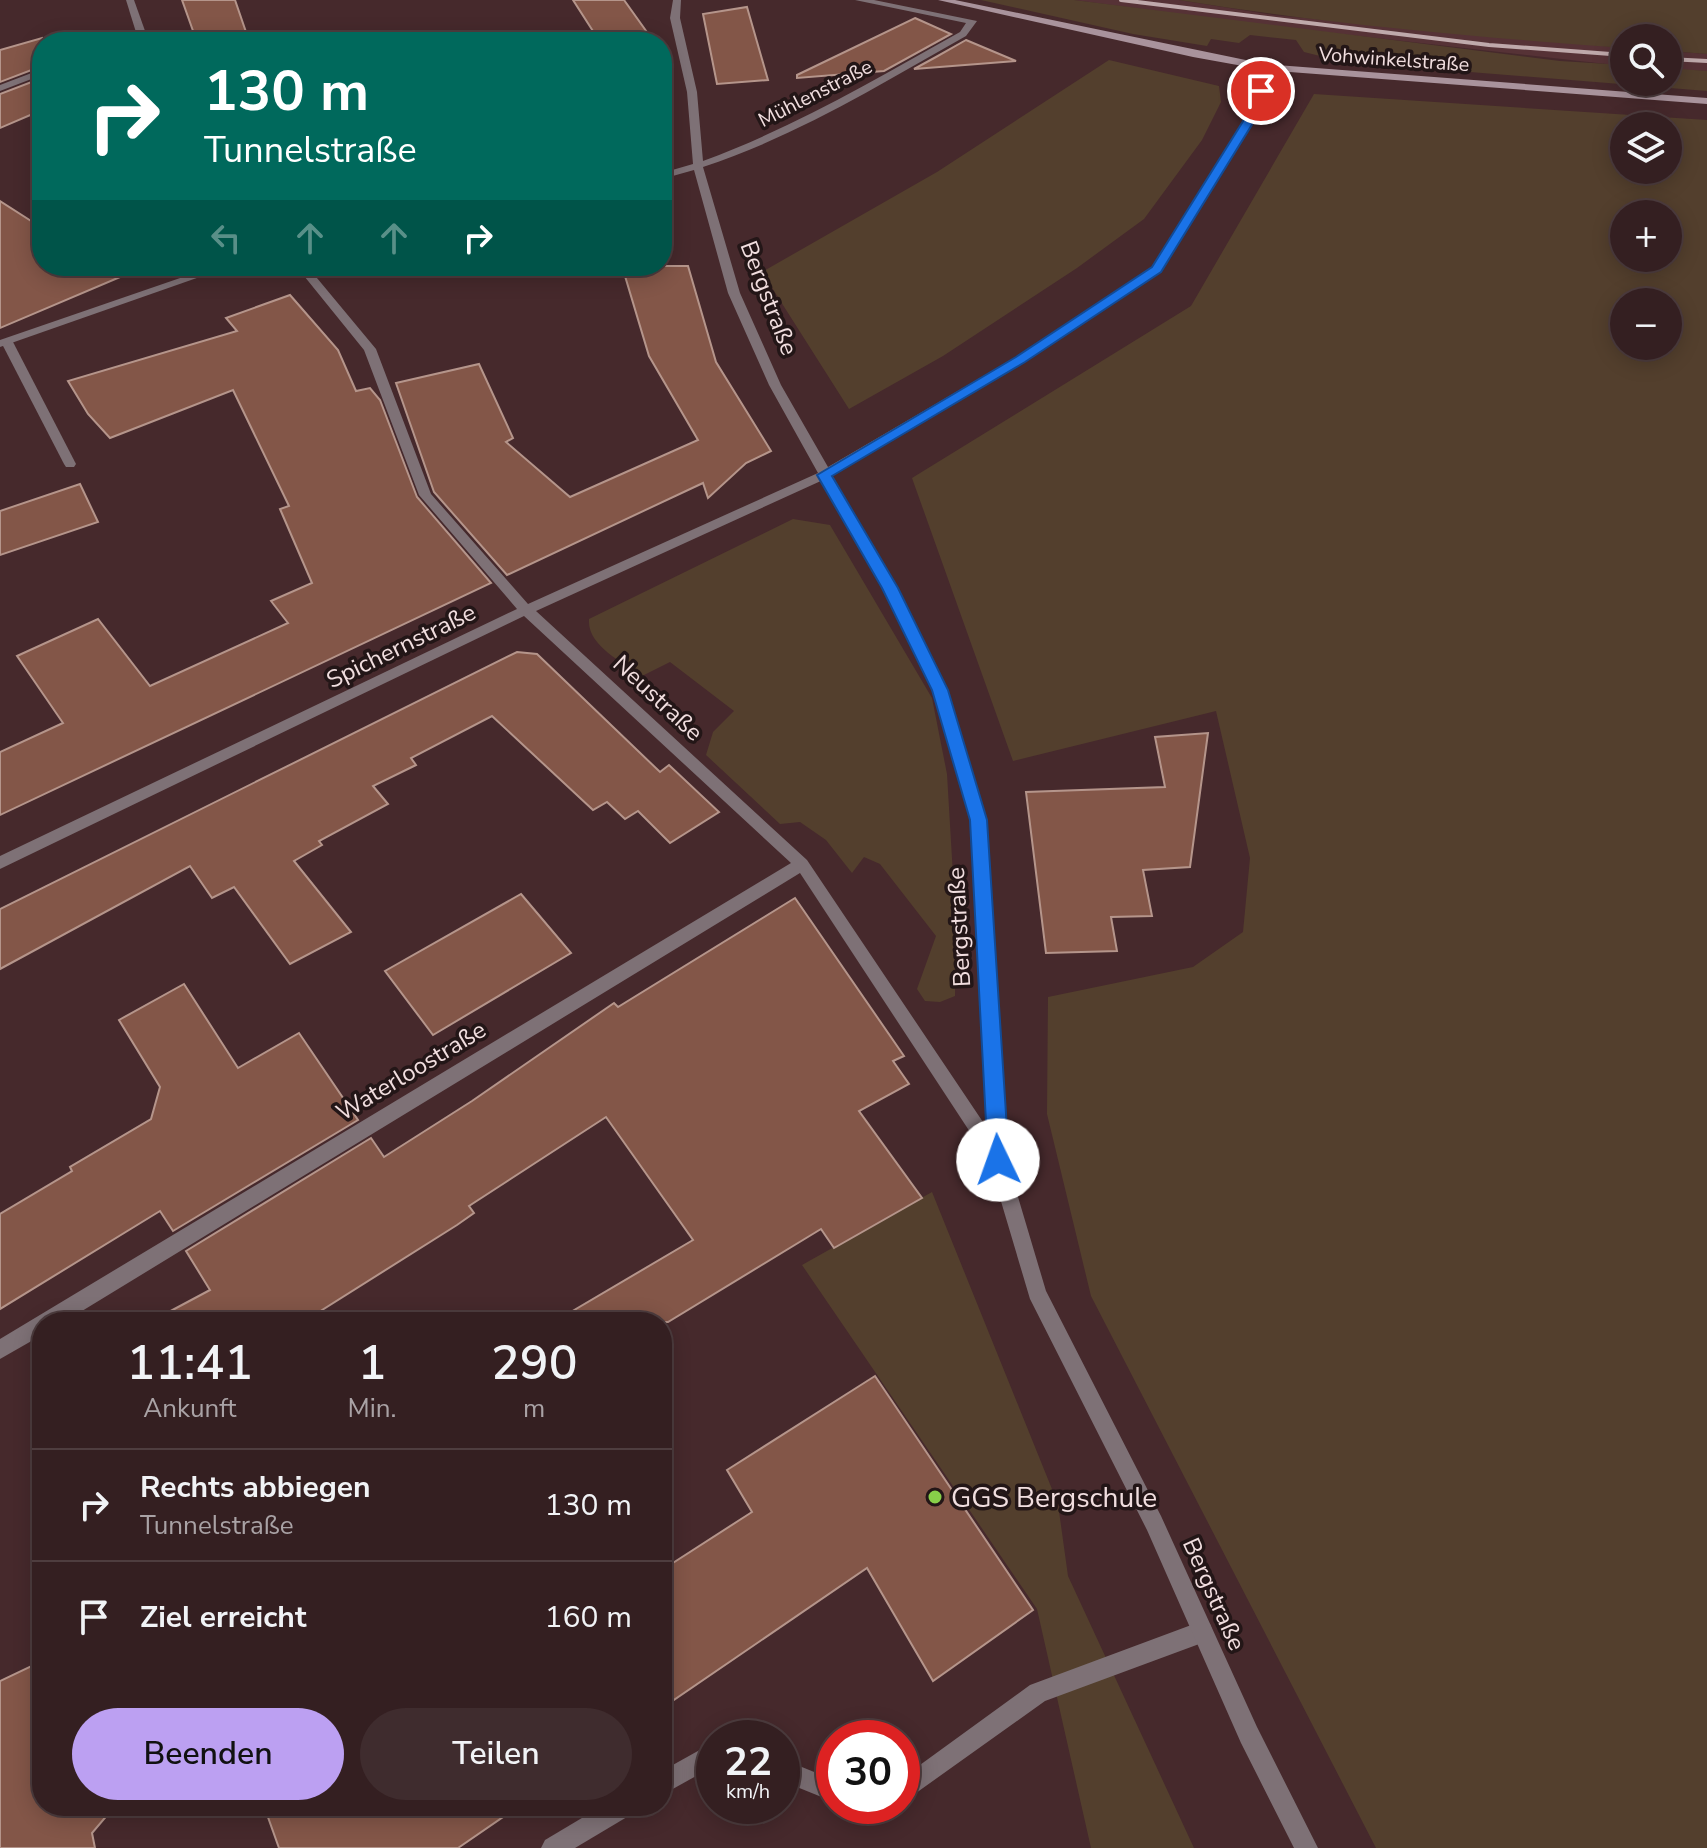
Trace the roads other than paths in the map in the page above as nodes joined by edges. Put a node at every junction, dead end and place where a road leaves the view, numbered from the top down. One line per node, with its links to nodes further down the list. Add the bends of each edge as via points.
1 (130, 0): 5 (street)
2 (677, 0): 10 (street, Bergstraße, via 675,18 692,92)
3 (859, 0): 10 (street, Mühlenstraße, via 972,21 963,34 798,126)
4 (942, 0): 6 (main road, Vohwinkelstraße)
5 (141, 32)
6 (1265, 67): 9 (main road, Vohwinkelstraße); 16 (street, Spichernstraße, via 1255,110 1157,269 1020,359)
7 (32, 76): 8 (street)
8 (0, 88)
9 (1707, 101)
10 (698, 167): 11 (street, Mühlenstraße); 16 (street, Bergstraße, via 734,293 775,385)
11 (672, 174)
12 (197, 276): 14 (street)
13 (309, 276): 17 (street, Neustraße, via 370,349 425,495)
14 (3, 343): 15 (street)
15 (70, 464)
16 (824, 475): 17 (street, Spichernstraße); 20 (street, Bergstraße, via 890,588 940,690 978,820)
17 (526, 610): 18 (street, Spichernstraße); 19 (street, Neustraße)
18 (0, 863)
19 (802, 864): 20 (street, Neustraße); 21 (street, Waterloostraße)
20 (998, 1160): 24 (street, Bergstraße, via 1037,1293 1154,1523)
21 (62, 1312)
22 (32, 1330): 23 (street, Waterloostraße)
23 (0, 1350)
24 (1202, 1632): 27 (street, via 1038,1693); 30 (street, Bergstraße)
25 (696, 1764): 26 (street)
26 (672, 1778)
27 (920, 1782)
28 (607, 1816): 29 (street)
29 (553, 1848)
30 (1306, 1848)

